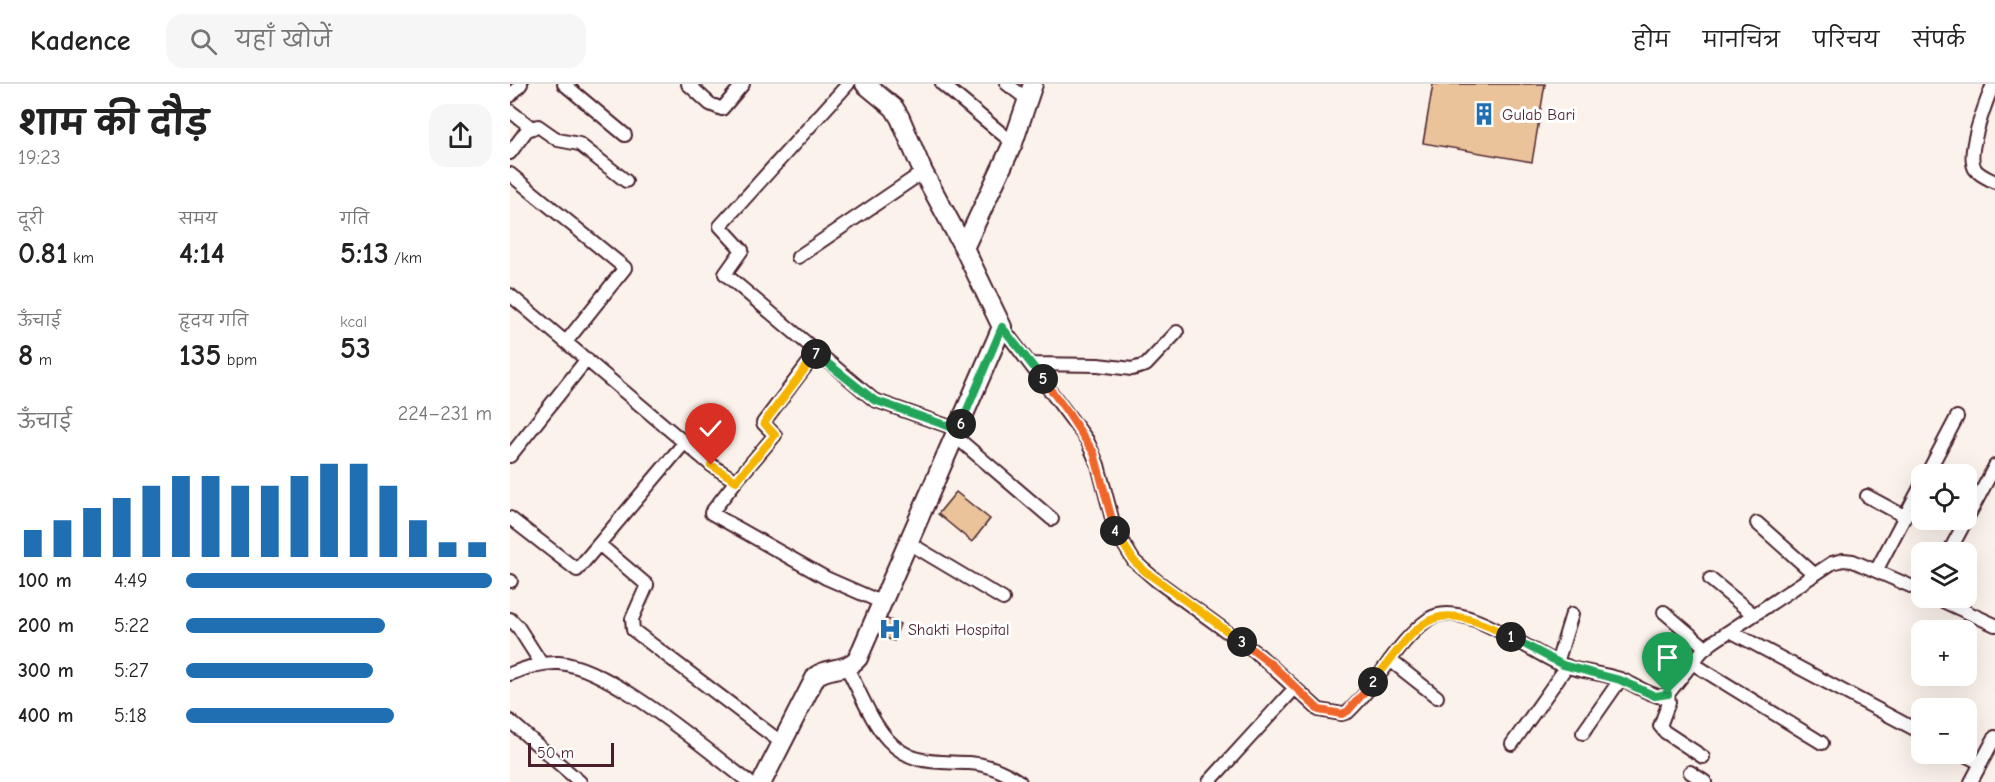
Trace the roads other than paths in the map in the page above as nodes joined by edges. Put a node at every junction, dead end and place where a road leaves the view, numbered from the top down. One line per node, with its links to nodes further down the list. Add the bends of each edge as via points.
1 (521, 84): 11 (street)
2 (564, 84): 14 (street)
3 (688, 84): 4 (street, via 710,104 722,109)
4 (743, 84)
5 (848, 84): 27 (street, via 720,226 742,250 725,274)
6 (866, 84): 17 (street, via 894,108)
7 (942, 84): 15 (street)
8 (1007, 84): 10 (street)
9 (1993, 84): 20 (street, via 1980,120 1973,162 1979,173)
10 (1031, 92): 15 (street)
11 (510, 96)
12 (510, 111): 13 (street)
13 (532, 128): 16 (street); 19 (street, via 538,126 558,140 579,144)
14 (625, 135)
15 (1013, 143): 21 (street)
16 (510, 151)
17 (923, 172): 21 (street); 22 (street)
18 (510, 174): 26 (street, via 625,268)
19 (626, 181)
20 (1995, 182)
21 (964, 249): 24 (street)
22 (798, 257)
23 (510, 295): 26 (street)
24 (1002, 327): 29 (street); 31 (street)
25 (1177, 332): 29 (street, via 1146,365 1132,369)
26 (566, 342): 28 (street)
27 (816, 353): 31 (street, via 874,400); 36 (street, via 764,423 775,435)
28 (586, 359): 32 (street); 33 (street)
29 (1031, 364): 67 (street, via 1094,453 1115,530 1134,561 1260,655)
30 (1957, 417): 34 (street)
31 (957, 433): 41 (street); 44 (street)
32 (685, 442): 36 (street); 45 (street)
33 (510, 456)
34 (1932, 464)
35 (1995, 466): 43 (street)
36 (736, 481): 51 (street, via 711,513 826,578)
37 (1867, 496): 39 (street)
38 (1911, 504): 39 (street)
39 (1904, 516): 46 (street)
40 (510, 518): 45 (street, via 577,570)
41 (1052, 519)
42 (1756, 523): 47 (street)
43 (1954, 542)
44 (909, 543): 50 (street); 51 (street)
45 (600, 545): 73 (street, via 647,585 632,619 633,630)
46 (1876, 571): 47 (street, via 1843,560); 49 (street)
47 (1814, 574): 55 (street)
48 (1710, 579): 55 (street)
49 (1911, 586)
50 (1004, 599)
51 (883, 603): 64 (street, via 858,658)
52 (1958, 608): 57 (street)
53 (1664, 612): 59 (street)
54 (1572, 614): 63 (street)
55 (1754, 615): 58 (street)
56 (510, 619): 61 (street)
57 (1995, 625)
58 (1730, 631): 59 (street); 71 (street)
59 (1706, 648): 62 (street)
60 (1390, 660): 63 (street, via 1428,620 1443,614 1492,627); 67 (street, via 1342,714 1319,710); 69 (street)
61 (541, 663): 65 (street); 82 (street, via 561,663 627,691)
62 (1692, 663): 68 (street); 74 (street)
63 (1562, 664): 66 (street); 76 (street)
64 (847, 668): 73 (street, via 816,676); 84 (street, via 887,738 909,757 925,762 979,764)
65 (510, 674)
66 (1620, 680): 68 (street, via 1655,696); 72 (street)
67 (1295, 688): 85 (street)
68 (1668, 694): 77 (street, via 1660,726)
69 (1437, 697)
70 (510, 721): 81 (street)
71 (1911, 727)
72 (1583, 733)
73 (782, 743): 83 (street)
74 (1822, 743)
75 (1993, 743): 79 (street)
76 (1512, 744)
77 (1703, 757)
78 (1977, 761): 79 (street)
79 (1980, 763): 87 (street)
80 (1690, 772): 86 (street)
81 (580, 782)
82 (749, 782)
83 (762, 782)
84 (1020, 782)
85 (1209, 782)
86 (1705, 782)
87 (1971, 782)

